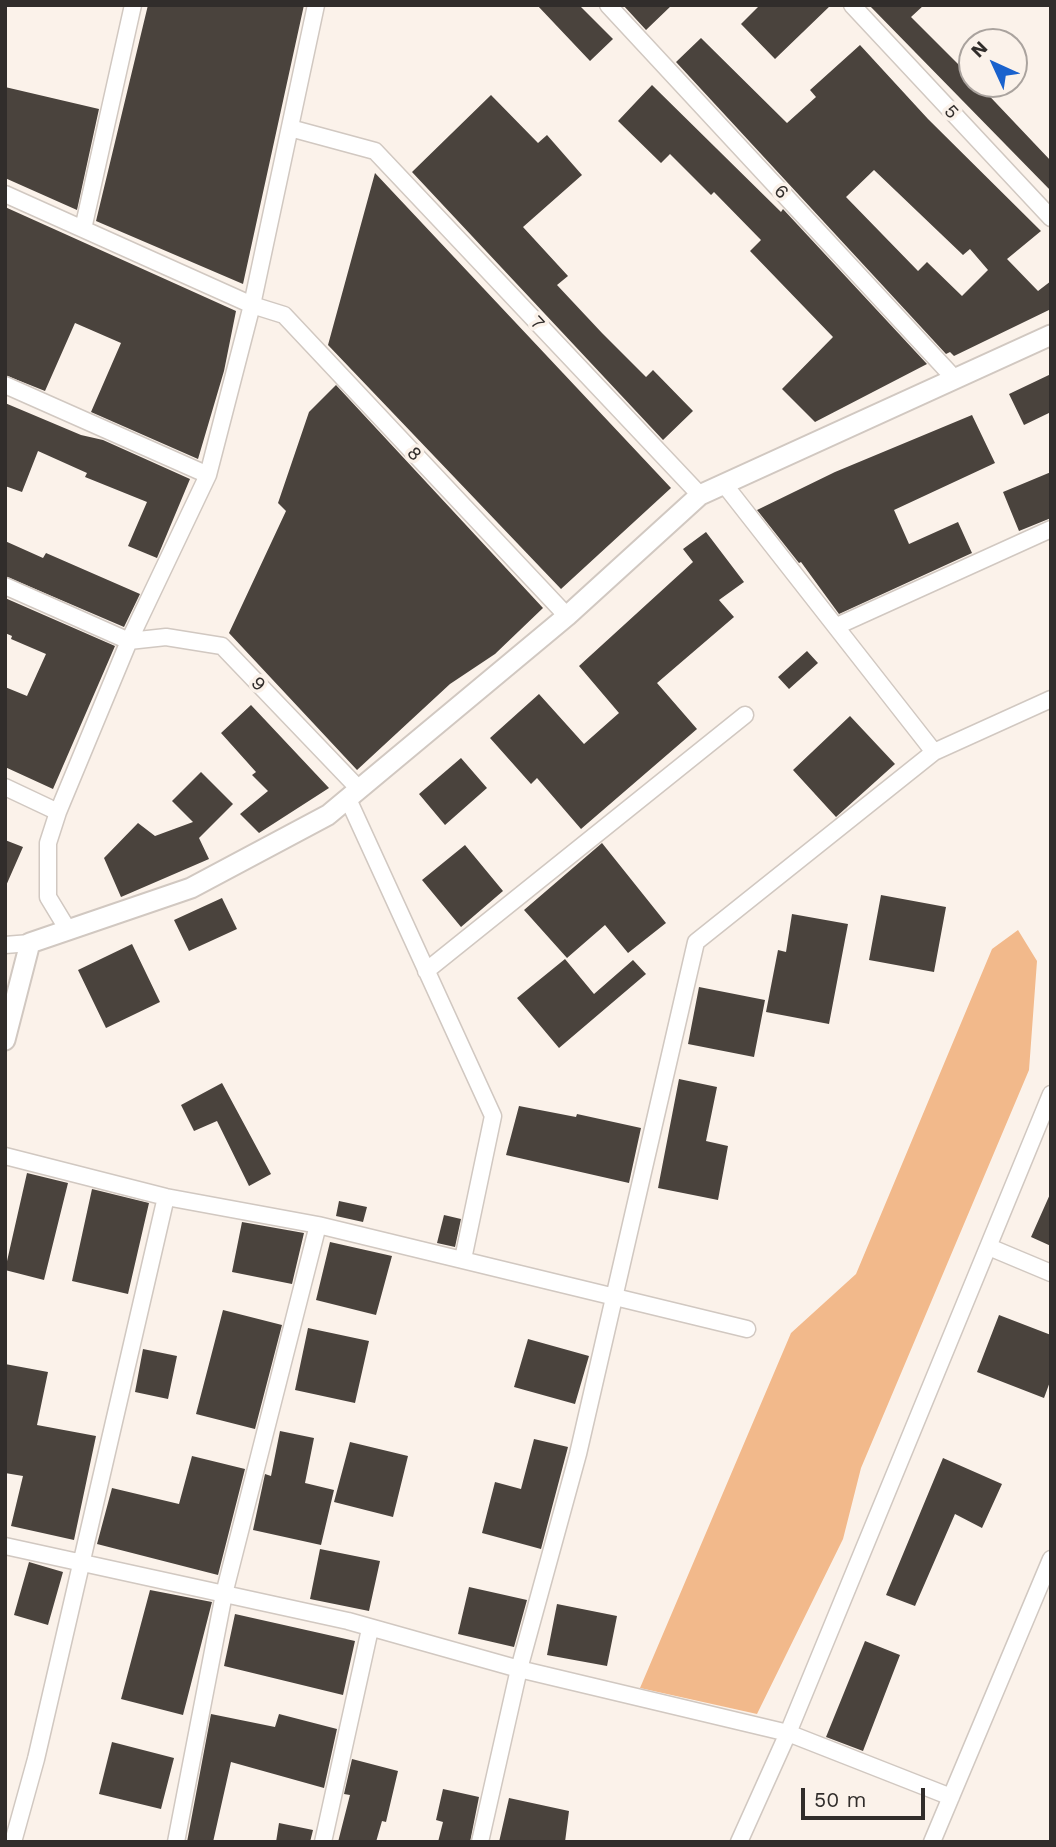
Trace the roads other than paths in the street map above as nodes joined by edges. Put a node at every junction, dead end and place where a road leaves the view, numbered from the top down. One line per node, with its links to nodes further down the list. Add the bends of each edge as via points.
1 (133, 5): 8 (street)
2 (316, 5): 5 (street)
3 (608, 5): 11 (street, 6)
4 (852, 5): 7 (street, 5)
5 (290, 128): 9 (street); 15 (street, 7, via 375,151)
6 (5, 194): 8 (street, 8)
7 (1051, 218)
8 (83, 229): 9 (street, 8)
9 (253, 305): 13 (street); 18 (street, 8, via 284,315)
10 (1051, 335): 11 (street)
11 (955, 379): 14 (street)
12 (5, 385): 13 (street)
13 (208, 475): 20 (street)
14 (723, 484): 15 (street); 19 (street)
15 (699, 495): 18 (street)
16 (1051, 529): 19 (street)
17 (5, 586): 20 (street)
18 (567, 616): 25 (street)
19 (837, 626): 23 (street)
20 (129, 642): 25 (street, 9, via 166,637 222,646); 26 (street)
21 (1051, 699): 23 (street)
22 (745, 715): 30 (street)
23 (934, 752): 39 (street, via 696,942)
24 (5, 787): 26 (street)
25 (354, 794): 27 (street, via 328,816 191,888); 30 (street, 9)
26 (58, 812): 27 (street, via 48,843 48,897)
27 (68, 930): 28 (street)
28 (30, 943): 29 (street); 31 (street)
29 (5, 945)
30 (426, 971): 37 (street, 9, via 493,1116)
31 (5, 1040)
32 (1051, 1094): 36 (street)
33 (5, 1156): 34 (street)
34 (166, 1198): 35 (street); 43 (street)
35 (318, 1225): 37 (street); 44 (street)
36 (989, 1247): 38 (street); 47 (street)
37 (463, 1259): 39 (street)
38 (1051, 1273)
39 (615, 1294): 40 (street); 46 (street, via 578,1454)
40 (747, 1329)
41 (5, 1546): 43 (street)
42 (1051, 1559): 48 (street)
43 (82, 1563): 44 (street); 49 (street)
44 (225, 1594): 45 (street); 50 (street)
45 (370, 1629): 46 (street); 51 (street)
46 (519, 1670): 47 (street); 52 (street)
47 (788, 1733): 48 (street); 53 (street)
48 (951, 1797): 54 (street)
49 (13, 1842)
50 (176, 1842)
51 (323, 1842)
52 (480, 1842)
53 (739, 1842)
54 (932, 1842)

